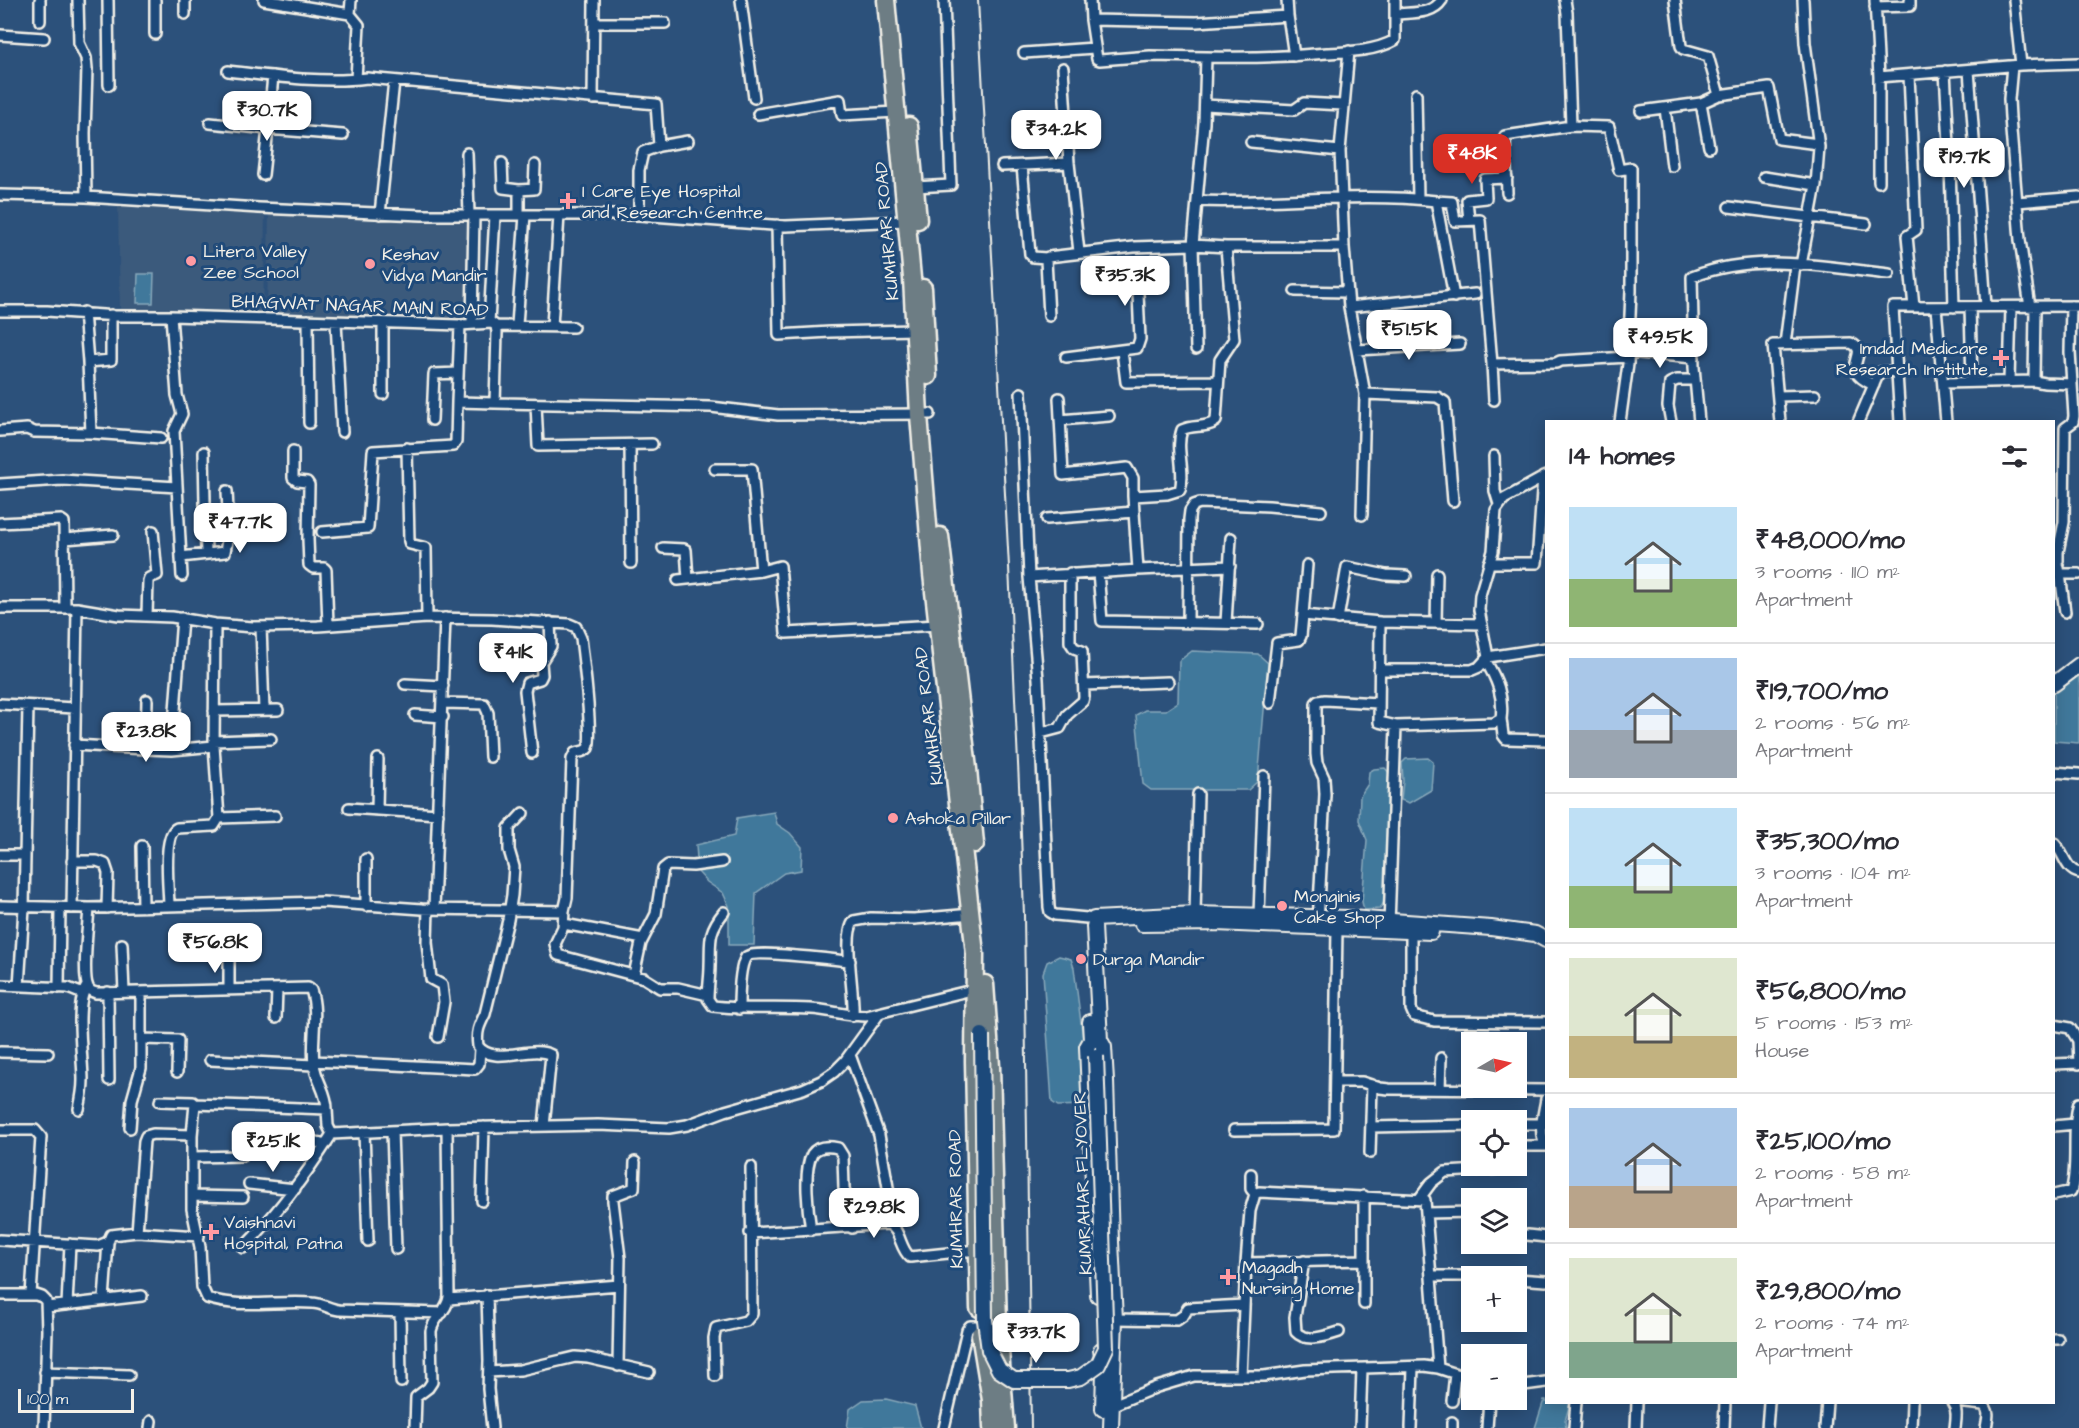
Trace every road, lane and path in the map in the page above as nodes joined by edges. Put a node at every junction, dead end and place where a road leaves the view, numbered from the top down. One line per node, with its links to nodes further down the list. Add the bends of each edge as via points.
1 (40, 0): 28 (street)
2 (78, 0): 88 (street, via 79,43 87,69)
3 (108, 0): 50 (street)
4 (155, 0): 31 (street)
5 (185, 0): 23 (street)
6 (264, 0): 24 (street)
7 (351, 0): 24 (street)
8 (594, 0): 29 (street)
9 (741, 0): 53 (street)
10 (886, 0): 60 (highway, KUMHRAR ROAD)
11 (897, 0): 84 (highway, KUMHRAR ROAD)
12 (944, 0): 84 (street, via 951,185)
13 (1090, 0): 27 (street)
14 (1287, 0): 26 (street)
15 (1395, 0): 25 (street)
16 (1443, 0): 25 (street, via 1430,11)
17 (1565, 0): 63 (street)
18 (1675, 0): 52 (street, via 1681,46 1708,56)
19 (1803, 0): 68 (street)
20 (1910, 0): 22 (street, via 1910,6)
21 (2014, 0): 40 (street)
22 (1875, 3): 47 (street)
23 (185, 14)
24 (350, 14): 48 (street, via 359,25)
25 (1396, 14): 35 (street, via 1395,40)
26 (1288, 16): 27 (street, via 1196,22); 37 (street)
27 (1091, 20): 34 (street)
28 (40, 21)
29 (594, 22): 30 (street); 54 (street)
30 (665, 23)
31 (155, 34)
32 (0, 35): 33 (street)
33 (44, 38)
34 (1094, 48): 36 (street); 38 (street, via 1100,60)
35 (1349, 51): 37 (street); 57 (street)
36 (1024, 53)
37 (1294, 56): 38 (street)
38 (1206, 57): 56 (street)
39 (2079, 63): 40 (street)
40 (2017, 66): 42 (street); 94 (street, via 2009,99)
41 (1063, 68): 74 (street)
42 (1969, 70): 44 (street); 120 (street)
43 (228, 71): 46 (street)
44 (1945, 71): 45 (street); 125 (street)
45 (1909, 75): 47 (street); 123 (street, via 1916,230 1907,236)
46 (273, 76): 48 (street); 64 (street)
47 (1878, 77): 82 (street)
48 (356, 79): 49 (street)
49 (394, 81): 54 (street); 96 (street)
50 (109, 85)
51 (1416, 94): 91 (street)
52 (1719, 95): 55 (street); 68 (street, via 1769,88 1779,139)
53 (754, 98)
54 (593, 99): 69 (street, via 656,104)
55 (1701, 103): 58 (street); 70 (street)
56 (1204, 105): 57 (street, via 1294,110 1304,103); 92 (street)
57 (1343, 105): 71 (street)
58 (1665, 108): 59 (street); 78 (street)
59 (1641, 111)
60 (896, 112): 61 (street, via 842,115 840,100); 104 (highway, KUMHRAR ROAD)
61 (758, 114)
62 (210, 123): 64 (street)
63 (1571, 126): 81 (street, via 1505,136); 149 (street, via 1610,127 1619,170 1630,168)
64 (267, 129): 65 (street); 79 (street)
65 (343, 135)
66 (688, 141): 69 (street)
67 (1251, 142): 71 (street)
68 (1818, 144): 83 (street)
69 (659, 146): 101 (street, via 643,152)
70 (1709, 147)
71 (1341, 151): 90 (street)
72 (467, 153): 97 (street)
73 (502, 163): 85 (street, via 503,188)
74 (1069, 164): 77 (street); 110 (street)
75 (535, 165): 85 (street, via 534,189)
76 (1002, 166): 77 (street)
77 (1022, 166): 111 (street, via 1030,254)
78 (1672, 166)
79 (263, 175)
80 (1764, 177): 83 (street)
81 (1507, 178): 86 (street); 103 (street, via 1485,179 1486,198 1467,200)
82 (1879, 182)
83 (1816, 185): 102 (street)
84 (915, 187): 119 (highway, KUMHRAR ROAD)
85 (519, 190): 99 (street)
86 (1508, 193)
87 (0, 195): 88 (street)
88 (86, 197): 96 (street)
89 (2079, 197): 94 (street)
90 (1341, 198): 91 (street); 92 (street); 109 (street)
91 (1418, 199): 93 (street)
92 (1198, 201): 107 (street)
93 (1436, 201): 103 (street, via 1452,202 1455,221); 118 (street)
94 (2017, 202): 128 (street)
95 (1729, 207): 102 (street)
96 (380, 214): 97 (street)
97 (471, 215): 98 (street); 137 (street)
98 (495, 215): 99 (street); 139 (street)
99 (522, 215): 100 (street); 140 (street)
100 (559, 215): 101 (street); 141 (street)
101 (639, 215): 106 (street)
102 (1810, 218): 105 (street); 112 (street)
103 (1469, 220): 153 (street, via 1480,220)
104 (906, 221): 106 (street); 119 (highway, KUMHRAR ROAD)
105 (1866, 224)
106 (777, 225): 143 (street, via 779,335)
107 (1193, 245): 108 (street); 110 (street); 146 (street)
108 (1226, 247): 109 (street); 158 (street, via 1233,339 1220,360)
109 (1344, 248): 116 (street)
110 (1079, 252): 111 (street)
111 (1046, 258): 133 (street)
112 (1798, 265): 114 (street); 145 (street); 151 (street, via 1755,262 1713,268 1692,277)
113 (1137, 271): 148 (street, via 1139,344)
114 (1889, 274)
115 (1295, 291): 116 (street)
116 (1346, 292): 122 (street)
117 (1475, 294): 118 (street)
118 (1454, 297): 122 (street)
119 (919, 304): 143 (highway, KUMHRAR ROAD); 175 (highway, KUMHRAR ROAD)
120 (1986, 306): 126 (street); 127 (street)
121 (2075, 306): 128 (street); 154 (street)
122 (1349, 307): 147 (street)
123 (1914, 307): 124 (street); 155 (street, via 1893,307)
124 (1936, 307): 125 (street); 162 (street)
125 (1954, 307): 126 (street)
126 (1970, 307): 161 (street)
127 (2011, 307): 128 (street); 159 (street)
128 (2032, 307): 160 (street)
129 (0, 311): 130 (street, BHAGWAT NAGAR MAIN ROAD)
130 (84, 312): 131 (street, BHAGWAT NAGAR MAIN ROAD); 152 (street)
131 (111, 315): 132 (street, BHAGWAT NAGAR MAIN ROAD); 152 (street, via 111,360)
132 (171, 316): 134 (street, BHAGWAT NAGAR MAIN ROAD); 203 (street, via 182,414 174,431)
133 (1049, 316)
134 (308, 320): 135 (street, BHAGWAT NAGAR MAIN ROAD); 187 (street)
135 (336, 322): 136 (street, BHAGWAT NAGAR MAIN ROAD); 189 (street)
136 (383, 323): 138 (street, BHAGWAT NAGAR MAIN ROAD); 166 (street)
137 (472, 324): 138 (street, BHAGWAT NAGAR MAIN ROAD); 139 (street, BHAGWAT NAGAR MAIN ROAD)
138 (460, 325): 156 (street)
139 (493, 325): 140 (street); 173 (street, BHAGWAT NAGAR MAIN ROAD)
140 (518, 325): 141 (street)
141 (552, 326): 142 (street)
142 (573, 327)
143 (914, 330): 175 (highway, KUMHRAR ROAD)
144 (1460, 344): 147 (street)
145 (1785, 344): 164 (street, via 1856,345 1855,372); 169 (street, via 1773,345)
146 (1196, 348)
147 (1356, 350): 167 (street)
148 (1122, 351): 150 (street); 158 (street, via 1126,382)
149 (1628, 355): 151 (street); 153 (street, via 1556,363); 179 (street)
150 (1066, 357)
151 (1694, 358): 157 (street)
152 (88, 362): 190 (street)
153 (1492, 364): 171 (street)
154 (2075, 368): 163 (street)
155 (1897, 371): 164 (street, via 1881,372); 184 (street)
156 (458, 373): 172 (street); 177 (street, via 434,374)
157 (1695, 380): 180 (street, via 1670,383); 181 (street)
158 (1218, 381): 205 (street, via 1216,422 1182,430 1180,490)
159 (2009, 381): 160 (street); 161 (street)
160 (2034, 381): 163 (street)
161 (1972, 382): 162 (street)
162 (1943, 383): 185 (street)
163 (2072, 384): 186 (street)
164 (1874, 385): 183 (street)
165 (1021, 393): 236 (street)
166 (383, 394)
167 (1365, 394): 206 (street, via 1437,397 1445,402); 210 (street)
168 (1815, 395): 169 (street)
169 (1779, 396): 182 (street)
170 (1059, 398): 178 (street)
171 (1494, 400)
172 (457, 402): 173 (street); 194 (street, via 455,444)
173 (495, 403): 174 (street)
174 (536, 404): 175 (street, via 711,407 778,415); 193 (street, via 538,446)
175 (925, 414): 256 (highway, KUMHRAR ROAD); 260 (highway, KUMHRAR ROAD, via 943,565)
176 (1109, 416): 178 (street)
177 (432, 420)
178 (1060, 420): 205 (street, via 1063,475 1127,468)
179 (1620, 420)
180 (1671, 420)
181 (1699, 420)
182 (1780, 420)
183 (1859, 420)
184 (1900, 420)
185 (1946, 420)
186 (2076, 422): 201 (street, via 2065,428)
187 (309, 423)
188 (0, 430): 190 (street)
189 (342, 432)
190 (91, 433): 191 (street)
191 (161, 438)
192 (652, 444): 193 (street)
193 (630, 445): 222 (street)
194 (407, 447): 214 (street, via 375,450 371,454 368,528); 244 (street, via 409,541 426,548)
195 (293, 451): 255 (street, via 293,478 309,485 309,565 326,570)
196 (204, 452): 219 (street)
197 (1494, 456): 207 (street)
198 (715, 469): 228 (street, via 752,468)
199 (1545, 476): 207 (street); 223 (street, via 1537,563)
200 (2055, 481): 201 (street)
201 (2064, 482): 221 (street, via 2064,522)
202 (0, 484): 203 (street, via 62,480)
203 (177, 487): 220 (street)
204 (227, 492): 219 (street, via 228,548 223,553)
205 (1133, 496): 209 (street)
206 (1453, 501)
207 (1499, 504): 223 (street)
208 (1321, 511): 226 (street, via 1194,505 1189,519)
209 (1134, 512): 211 (street); 227 (street)
210 (1362, 515)
211 (1047, 519)
212 (0, 523): 217 (street, via 61,520)
213 (153, 531): 241 (street, via 157,575 148,581)
214 (322, 532)
215 (113, 535): 217 (street)
216 (1232, 538): 225 (street)
217 (65, 539): 238 (street)
218 (663, 548): 228 (street, via 686,550 683,579)
219 (206, 554): 220 (street)
220 (182, 557): 234 (street)
221 (2056, 561): 232 (street)
222 (631, 563)
223 (1489, 563): 254 (street, via 1480,595)
224 (1307, 565): 242 (street)
225 (1230, 566): 226 (street); 250 (street)
226 (1189, 568): 227 (street); 248 (street)
227 (1138, 570): 229 (street)
228 (761, 571): 256 (street, via 780,566 786,633)
229 (1098, 572): 230 (street); 248 (street, via 1102,621)
230 (1070, 573): 236 (street); 266 (street, via 1070,642 1082,651)
231 (1437, 573): 251 (street)
232 (2060, 574): 233 (street); 240 (street)
233 (2079, 574)
234 (182, 576)
235 (1406, 576): 246 (street, via 1347,567)
236 (1029, 577): 282 (street)
237 (0, 608): 238 (street)
238 (65, 608): 239 (street)
239 (76, 608): 241 (street); 274 (street)
240 (2065, 612)
241 (147, 615): 243 (street)
242 (1303, 615): 246 (street); 270 (street, via 1299,640 1277,643)
243 (182, 618): 252 (street); 288 (street)
244 (427, 618): 245 (street); 255 (street)
245 (445, 618): 247 (street); 267 (street)
246 (1338, 619): 249 (street)
247 (550, 622): 289 (street, via 551,646 541,662 542,675 527,683 525,691); 321 (street, via 569,624 579,631 588,712 588,748 575,753 572,759)
248 (1188, 622): 250 (street)
249 (1380, 622): 251 (street); 262 (street)
250 (1226, 623): 253 (street)
251 (1436, 623): 254 (street)
252 (215, 624): 257 (street); 277 (street)
253 (1258, 624)
254 (1482, 624): 259 (street)
255 (328, 625): 257 (street)
256 (938, 625): 260 (highway, KUMHRAR ROAD)
257 (261, 627): 275 (street)
258 (1545, 648): 259 (street)
259 (1487, 658): 262 (street, via 1472,670); 280 (street, via 1499,685)
260 (949, 663): 323 (highway, KUMHRAR ROAD); 354 (highway, KUMHRAR ROAD, via 969,780)
261 (2079, 665): 263 (main road)
262 (1379, 670): 271 (street)
263 (2058, 676)
264 (1168, 682): 266 (street)
265 (405, 684): 267 (street)
266 (1084, 685): 282 (street, via 1083,701 1073,708 1060,728)
267 (443, 686): 269 (street)
268 (147, 700): 287 (street)
269 (443, 703): 279 (street); 290 (street, via 484,704)
270 (1270, 703)
271 (1378, 703): 281 (street, via 1379,722); 326 (street, via 1320,700 1316,704 1316,754 1325,785)
272 (0, 704): 273 (street)
273 (28, 706): 274 (street); 305 (street)
274 (75, 708): 286 (street)
275 (264, 710): 276 (street); 277 (street)
276 (278, 710)
277 (214, 711): 285 (street)
278 (415, 716): 279 (street)
279 (443, 717): 299 (street)
280 (1501, 719): 281 (street, via 1494,723); 284 (street, via 1506,739)
281 (1396, 726): 329 (street)
282 (1041, 733): 327 (street, via 1050,912)
283 (272, 739): 285 (street)
284 (1545, 740)
285 (214, 744): 288 (street); 301 (street)
286 (74, 745): 287 (street); 307 (street)
287 (146, 749): 288 (street)
288 (172, 750)
289 (532, 753)
290 (490, 757)
291 (378, 759): 297 (street)
292 (2055, 772): 293 (street)
293 (2079, 774)
294 (1264, 776): 325 (street)
295 (1198, 794): 324 (street)
296 (349, 808): 297 (street)
297 (377, 810): 299 (street)
298 (523, 813): 320 (street, via 509,828 514,867)
299 (438, 814): 319 (street)
300 (275, 816): 301 (street)
301 (219, 818): 311 (street, via 214,826 177,828 170,834)
302 (2055, 844): 309 (street, via 2069,868)
303 (142, 846): 313 (street)
304 (0, 855): 305 (street)
305 (25, 855): 314 (street)
306 (366, 859): 312 (street)
307 (72, 861): 316 (street); 318 (street, via 105,864)
308 (722, 862): 332 (street, via 665,866 656,914)
309 (2079, 873)
310 (0, 906): 314 (street)
311 (169, 906): 312 (street, via 323,902); 313 (street)
312 (366, 906): 319 (street)
313 (143, 907): 318 (street)
314 (24, 908): 315 (street); 340 (street)
315 (60, 908): 316 (street); 341 (street)
316 (72, 908): 317 (street)
317 (88, 908): 318 (street); 344 (street)
318 (107, 908)
319 (431, 909): 320 (street); 357 (street, via 427,942 430,978 442,985 444,994)
320 (510, 910): 321 (street); 361 (street, via 485,1014 477,1029)
321 (564, 911): 328 (street)
322 (724, 912): 349 (street, via 709,940)
323 (972, 914): 337 (street, via 854,921 850,928); 343 (highway, KUMHRAR ROAD)
324 (1196, 914): 325 (main road); 327 (main road)
325 (1259, 915): 326 (main road)
326 (1318, 922): 327 (main road); 329 (main road); 330 (main road)
327 (1091, 923): 360 (main road)
328 (564, 924): 332 (street); 338 (street, via 555,944 558,955)
329 (1389, 926): 330 (main road); 331 (main road); 333 (main road, via 1491,928 1535,934)
330 (1337, 928): 372 (street)
331 (1411, 932): 334 (main road); 355 (street, via 1414,1016 1434,1021)
332 (643, 939): 338 (street)
333 (1545, 940)
334 (1545, 941)
335 (123, 944): 347 (street)
336 (229, 959): 345 (street)
337 (849, 961): 350 (street, via 750,954 743,970); 352 (street)
338 (634, 975): 349 (street, via 660,988)
339 (0, 985): 340 (street)
340 (19, 986): 341 (street)
341 (59, 988): 344 (street)
342 (277, 989): 345 (street); 353 (street); 367 (street, via 311,990)
343 (976, 989): 351 (street); 354 (highway, KUMHRAR ROAD)
344 (85, 990): 346 (street); 380 (street)
345 (229, 990): 348 (street)
346 (108, 992): 347 (street); 371 (street)
347 (124, 992): 348 (street)
348 (141, 992): 358 (street)
349 (708, 995): 350 (street, via 713,1006)
350 (739, 1009): 352 (street, via 812,1009)
351 (879, 1014): 352 (street); 364 (street)
352 (853, 1016)
353 (276, 1018)
354 (981, 1021): 360 (main road, KUMRAHAR FLYOVER, bridge, via 985,1320 989,1350 999,1370 1014,1380 1080,1377 1098,1365 1106,1348); 437 (highway, KUMHRAR ROAD); 476 (highway, via 992,1078)
355 (1545, 1022)
356 (2055, 1024): 359 (street, via 2070,1028)
357 (438, 1037)
358 (141, 1039): 370 (street, via 178,1040); 391 (street, via 140,1076)
359 (2079, 1042): 368 (street)
360 (1096, 1046): 458 (main road, via 1104,1047); 486 (main road, via 1087,1047 1100,1339)
361 (480, 1050): 367 (street, via 475,1069); 387 (street, via 550,1055)
362 (0, 1052): 363 (street)
363 (48, 1053)
364 (850, 1055): 387 (street, via 834,1072 812,1086 687,1125); 423 (street, via 879,1135)
365 (1441, 1058): 374 (street)
366 (210, 1060): 367 (street)
367 (314, 1063): 381 (street, via 326,1093)
368 (2079, 1063): 369 (street)
369 (2055, 1065)
370 (177, 1072)
371 (109, 1080)
372 (1335, 1082): 373 (street); 394 (street, via 1334,1130)
373 (1372, 1085): 374 (street); 390 (street)
374 (1440, 1089): 375 (street)
375 (1545, 1090)
376 (160, 1101): 378 (street)
377 (2079, 1103): 382 (street)
378 (195, 1104): 381 (street); 399 (street)
379 (1545, 1107): 384 (street)
380 (80, 1109)
381 (327, 1109): 398 (street)
382 (2077, 1114): 385 (street)
383 (1527, 1124): 384 (street)
384 (1543, 1124): 401 (street)
385 (2075, 1124): 388 (street); 414 (street, via 2074,1186 2065,1194)
386 (1461, 1125): 390 (street)
387 (544, 1126): 389 (street)
388 (2055, 1126)
389 (484, 1127): 392 (street); 419 (street)
390 (1371, 1127): 404 (street)
391 (129, 1128)
392 (447, 1128): 396 (street); 451 (street)
393 (0, 1130): 432 (street, via 35,1130 41,1137)
394 (1234, 1130)
395 (246, 1131): 400 (street)
396 (392, 1131): 397 (street); 436 (street)
397 (364, 1132): 398 (street); 431 (street)
398 (332, 1134): 400 (street)
399 (192, 1135): 406 (street); 425 (street, via 146,1136)
400 (326, 1144): 412 (street)
401 (1545, 1144)
402 (1545, 1145): 403 (street)
403 (1527, 1146)
404 (1370, 1153)
405 (242, 1156): 406 (street)
406 (193, 1157): 415 (street)
407 (635, 1162): 445 (street, via 634,1188 613,1196 620,1251)
408 (751, 1167): 426 (street)
409 (1461, 1171): 418 (street, via 1445,1172)
410 (1251, 1174): 413 (street)
411 (249, 1184): 412 (street)
412 (295, 1189): 435 (street)
413 (1254, 1194): 416 (street); 439 (street)
414 (2055, 1195)
415 (192, 1196): 417 (street); 428 (street)
416 (1364, 1196): 418 (street); 440 (street)
417 (243, 1197)
418 (1420, 1198): 421 (street, via 1425,1200)
419 (482, 1201)
420 (1461, 1212): 421 (street)
421 (1427, 1213): 441 (street)
422 (852, 1228): 423 (street, via 888,1224); 424 (street); 424 (street, via 845,1197 843,1156 838,1148 827,1146 811,1156 807,1199)
423 (896, 1228): 437 (street, via 910,1257)
424 (811, 1230): 426 (street)
425 (137, 1232): 428 (street); 433 (street, via 111,1235)
426 (750, 1233): 470 (street, via 752,1314 746,1321 716,1328)
427 (1527, 1235): 429 (street)
428 (199, 1236): 456 (street, via 202,1287 207,1298)
429 (1545, 1237)
430 (0, 1240): 432 (street)
431 (368, 1241)
432 (34, 1242): 434 (street); 447 (street)
433 (108, 1242): 434 (street, via 98,1246); 450 (street)
434 (70, 1244): 453 (street)
435 (243, 1248)
436 (396, 1249)
437 (977, 1250): 459 (highway, KUMHRAR ROAD)
438 (1304, 1261): 439 (street); 440 (street, via 1362,1260); 460 (street, via 1296,1332 1308,1337)
439 (1246, 1263): 454 (street)
440 (1364, 1264): 452 (street)
441 (1431, 1276): 442 (street); 463 (street)
442 (1461, 1276)
443 (1527, 1280): 444 (street)
444 (1545, 1281)
445 (619, 1285): 448 (street); 461 (street)
446 (0, 1295): 447 (street)
447 (31, 1295): 455 (street, via 42,1297)
448 (487, 1295): 451 (street); 466 (street)
449 (142, 1296): 450 (street)
450 (104, 1299): 453 (street)
451 (449, 1299): 457 (street)
452 (1364, 1304)
453 (67, 1305): 455 (street)
454 (1244, 1305): 458 (street, via 1188,1308 1177,1320); 471 (street)
455 (47, 1307): 465 (street)
456 (400, 1312): 457 (street); 474 (street)
457 (442, 1313): 489 (street, via 435,1318 431,1331 432,1382 416,1397)
458 (1115, 1318): 486 (main road)
459 (979, 1326): 476 (highway, KUMHRAR ROAD); 491 (street, via 967,1330)
460 (1339, 1332)
461 (618, 1366): 466 (street, via 575,1357 520,1370); 467 (street)
462 (1413, 1367): 463 (street); 464 (street); 497 (street)
463 (1438, 1368): 468 (street)
464 (1362, 1369): 471 (street); 496 (street)
465 (45, 1372): 469 (street); 488 (street)
466 (489, 1372): 490 (street)
467 (649, 1372)
468 (1455, 1374): 472 (street); 477 (street)
469 (129, 1375)
470 (715, 1376)
471 (1241, 1376): 486 (street, via 1194,1376)
472 (1461, 1376)
473 (1545, 1380): 475 (street)
474 (401, 1382)
475 (1527, 1384)
476 (999, 1389): 492 (highway, KUMHRAR ROAD); 493 (highway, KUMHRAR ROAD)
477 (1452, 1401)
478 (1576, 1404): 499 (street)
479 (1637, 1404): 500 (street)
480 (1725, 1404): 501 (street)
481 (1769, 1404): 502 (street)
482 (1827, 1404): 503 (street)
483 (1912, 1404): 504 (street)
484 (1954, 1404): 505 (street)
485 (1970, 1404): 506 (street, via 1986,1408)
486 (1107, 1407): 494 (main road); 495 (main road)
487 (1488, 1410): 498 (street)
488 (44, 1428)
489 (415, 1428)
490 (492, 1428)
491 (944, 1428)
492 (992, 1428)
493 (1006, 1428)
494 (1102, 1428)
495 (1111, 1428)
496 (1360, 1428)
497 (1411, 1428)
498 (1487, 1428)
499 (1574, 1428)
500 (1636, 1428)
501 (1724, 1428)
502 (1767, 1428)
503 (1825, 1428)
504 (1911, 1428)
505 (1955, 1428)
506 (1986, 1428)

